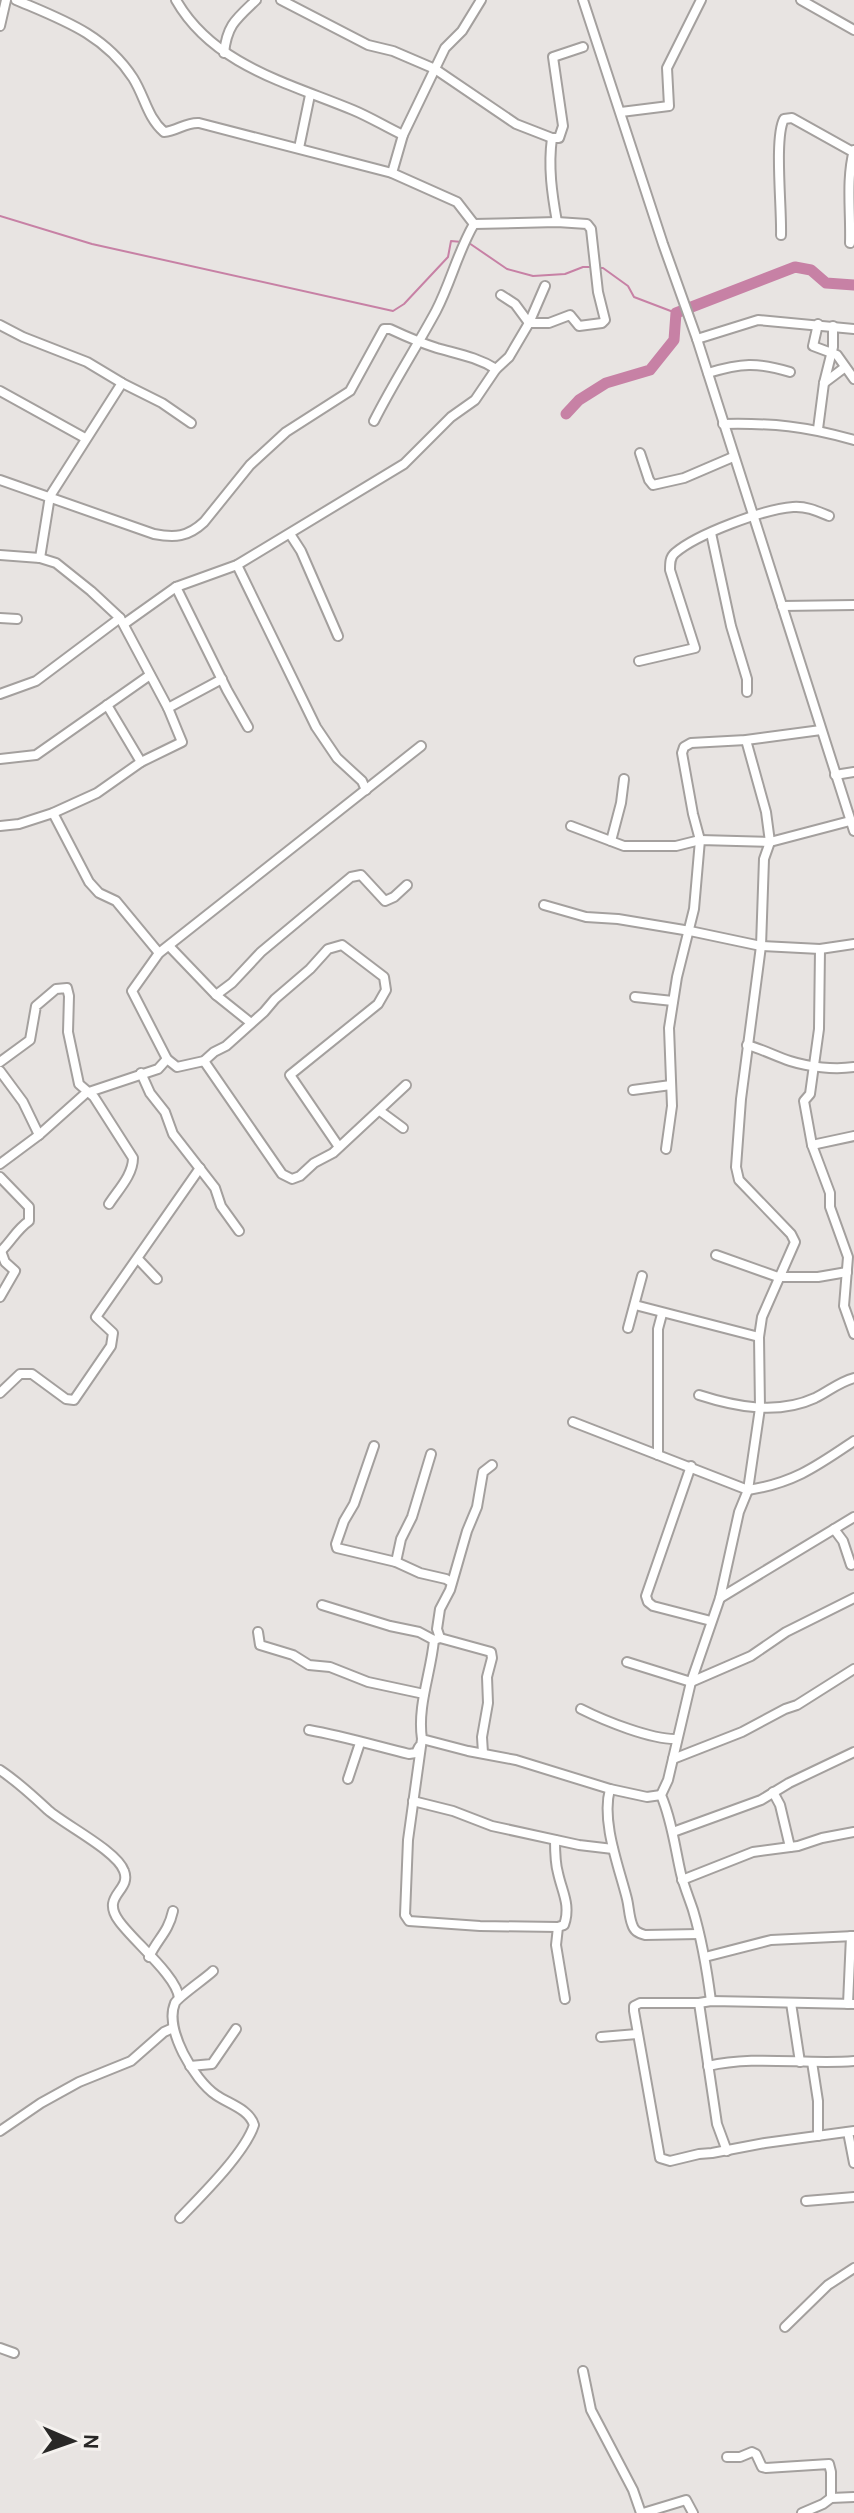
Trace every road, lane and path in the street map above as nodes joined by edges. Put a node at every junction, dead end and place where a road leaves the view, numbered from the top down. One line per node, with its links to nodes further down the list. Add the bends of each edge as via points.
1 (6, 0): 10 (street)
2 (16, 0): 19 (street, via 92,35 119,58 164,132 191,122)
3 (176, 0): 13 (street)
4 (256, 0): 13 (street, via 233,21)
5 (281, 0): 14 (street, via 368,45)
6 (481, 0): 14 (street)
7 (583, 0): 16 (street)
8 (701, 0): 16 (street, via 667,68 669,106)
9 (801, 0): 11 (street)
10 (0, 26)
11 (854, 30)
12 (583, 47): 18 (street, via 553,57 563,126 559,138)
13 (224, 53): 15 (street)
14 (435, 69): 17 (street); 18 (street, via 516,124)
15 (310, 95): 17 (street); 19 (street)
16 (621, 112): 34 (street)
17 (403, 135): 21 (street)
18 (552, 138): 23 (street, via 549,155)
19 (299, 148): 21 (street)
20 (854, 151): 22 (street, via 849,172); 25 (street, via 792,118 784,119)
21 (392, 173): 24 (street, via 457,202)
22 (853, 206): 26 (street)
23 (557, 222): 24 (street); 29 (street, via 587,224 591,229 605,320 581,326 570,315)
24 (474, 224): 35 (street)
25 (781, 235)
26 (850, 243)
27 (545, 286): 29 (street)
28 (501, 295): 29 (street)
29 (529, 323): 38 (street)
30 (818, 324): 32 (street); 34 (street, via 758,320); 36 (street, via 813,346)
31 (0, 325): 42 (street)
32 (833, 326): 33 (street); 36 (street)
33 (854, 329)
34 (697, 339): 40 (street)
35 (418, 341): 38 (street); 45 (street); 54 (street, via 384,329 346,396 286,432 188,534 154,534)
36 (831, 351): 37 (street); 43 (street)
37 (844, 368): 41 (street); 43 (street)
38 (496, 369): 58 (street, via 475,400 404,464)
39 (790, 372): 40 (street, via 745,363)
40 (708, 373): 47 (street)
41 (854, 379)
42 (122, 383): 46 (street); 49 (street)
43 (824, 383): 48 (street)
44 (0, 391): 49 (street)
45 (374, 421)
46 (191, 423)
47 (723, 424): 48 (street); 52 (street)
48 (818, 429): 50 (street)
49 (85, 438): 54 (street)
50 (854, 440)
51 (640, 453): 52 (street, via 653,485)
52 (733, 457): 55 (street)
53 (0, 480): 54 (street)
54 (50, 496): 60 (street)
55 (752, 515): 56 (street, via 801,506); 57 (street); 64 (street)
56 (829, 516)
57 (711, 533): 69 (street, via 673,554 670,561 695,648); 72 (street)
58 (290, 534): 61 (street); 68 (street)
59 (0, 555): 60 (street)
60 (40, 558): 67 (street, via 56,563)
61 (237, 565): 62 (street); 85 (street, via 316,727)
62 (176, 587): 67 (street); 71 (street)
63 (854, 605): 64 (street)
64 (782, 606): 77 (street)
65 (0, 618): 66 (street)
66 (17, 619)
67 (122, 621): 70 (street); 73 (street, via 36,681)
68 (338, 636)
69 (639, 661)
70 (150, 675): 74 (street); 75 (street)
71 (222, 679): 75 (street); 76 (street)
72 (747, 692)
73 (0, 694)
74 (107, 705): 80 (street, via 36,755); 81 (street)
75 (168, 708): 81 (street, via 182,742)
76 (248, 727)
77 (821, 730): 78 (street); 83 (street)
78 (746, 740): 91 (street, via 684,747 683,766); 93 (street)
79 (421, 746): 85 (street)
80 (0, 759)
81 (141, 762): 86 (street, via 97,793)
82 (854, 772): 83 (street)
83 (835, 775): 87 (street)
84 (624, 779): 92 (street)
85 (366, 790): 98 (street)
86 (53, 813): 88 (street); 101 (street, via 89,882 116,901)
87 (850, 821): 90 (street); 93 (street)
88 (0, 826)
89 (571, 826): 92 (street)
90 (854, 831)
91 (700, 840): 92 (street, via 676,846); 93 (street); 96 (street)
92 (611, 841)
93 (770, 842): 99 (street, via 764,859)
94 (407, 885): 102 (street, via 385,901 361,875 351,877)
95 (544, 905): 96 (street, via 586,917)
96 (690, 931): 99 (street); 104 (street)
97 (854, 944): 100 (street)
98 (169, 946): 101 (street); 102 (street)
99 (761, 946): 100 (street); 106 (street)
100 (820, 949): 110 (street)
101 (159, 953): 107 (street, via 132,991)
102 (216, 995): 105 (street)
103 (635, 997): 104 (street)
104 (673, 1001): 115 (street)
105 (251, 1023): 108 (street); 123 (street, via 334,945 342,945 384,977 386,990 378,1004 290,1075)
106 (747, 1045): 110 (street); 135 (street, via 737,1174 795,1242)
107 (167, 1059): 108 (street, via 177,1067); 113 (street, via 158,1069)
108 (204, 1061): 123 (street, via 282,1174 300,1176)
109 (0, 1062): 117 (street, via 30,1040 36,1006 56,989 67,988 74,1070)
110 (814, 1066): 111 (street); 122 (street, via 804,1101)
111 (854, 1067)
112 (0, 1071): 120 (street)
113 (141, 1073): 117 (street); 126 (street, via 173,1134)
114 (406, 1085): 118 (street)
115 (671, 1085): 116 (street); 124 (street)
116 (633, 1090)
117 (86, 1093): 120 (street); 128 (street, via 94,1097 133,1158)
118 (380, 1111): 119 (street); 123 (street)
119 (403, 1128)
120 (39, 1135): 125 (street)
121 (854, 1136): 122 (street)
122 (812, 1145): 133 (street)
123 (339, 1147)
124 (666, 1149)
125 (0, 1164)
126 (200, 1168): 129 (street); 132 (street)
127 (0, 1177): 130 (street, via 31,1215)
128 (109, 1204)
129 (239, 1231)
130 (1, 1251): 137 (street, via 15,1271)
131 (716, 1255): 135 (street)
132 (138, 1259): 136 (street); 144 (street, via 96,1317 113,1333 111,1346 74,1400 32,1374 20,1374)
133 (848, 1265): 135 (street, via 818,1277); 141 (street, via 844,1306)
134 (642, 1276): 138 (street)
135 (778, 1277): 142 (street)
136 (157, 1279)
137 (0, 1297)
138 (635, 1305): 139 (street); 140 (street)
139 (662, 1314): 142 (street); 151 (street)
140 (628, 1328)
141 (854, 1329)
142 (759, 1337): 146 (street)
143 (854, 1378): 146 (street, via 797,1404)
144 (0, 1393)
145 (699, 1395): 146 (street)
146 (760, 1408): 154 (street)
147 (573, 1422): 151 (street)
148 (854, 1441): 154 (street, via 778,1486)
149 (374, 1446): 157 (street, via 336,1544 354,1554)
150 (431, 1454): 157 (street)
151 (658, 1455): 153 (street)
152 (492, 1465): 159 (street, via 483,1472 477,1507)
153 (691, 1466): 154 (street); 163 (street, via 646,1596 653,1606)
154 (748, 1490): 160 (street)
155 (854, 1517): 156 (street)
156 (834, 1529): 158 (street); 160 (street)
157 (396, 1562): 159 (street)
158 (851, 1565)
159 (451, 1582): 165 (street, via 440,1609)
160 (720, 1598): 163 (street)
161 (854, 1598): 168 (street, via 751,1656)
162 (322, 1605): 165 (street)
163 (711, 1621): 168 (street)
164 (258, 1632): 169 (street, via 260,1645 309,1665)
165 (437, 1639): 169 (street); 176 (street, via 491,1652)
166 (627, 1662): 168 (street)
167 (854, 1669): 177 (street, via 797,1705)
168 (691, 1682): 173 (street)
169 (424, 1694): 172 (street)
170 (581, 1709): 173 (street, via 602,1720)
171 (309, 1730): 174 (street)
172 (422, 1739): 174 (street, via 416,1753 409,1754); 176 (street); 183 (street)
173 (677, 1739): 177 (street)
174 (360, 1743): 179 (street)
175 (854, 1752): 181 (street)
176 (483, 1753): 180 (street)
177 (673, 1759): 182 (street)
178 (0, 1770): 194 (street, via 122,1867 125,1881 111,1907)
179 (348, 1779)
180 (610, 1789): 182 (street); 188 (street)
181 (773, 1792): 184 (street); 187 (street)
182 (661, 1795): 184 (street)
183 (413, 1801): 186 (street); 191 (street, via 405,1907 409,1921)
184 (673, 1832): 189 (street)
185 (854, 1832): 187 (street)
186 (555, 1840): 188 (street); 191 (street, via 557,1872 567,1900 564,1925)
187 (790, 1847): 189 (street, via 753,1852)
188 (613, 1849): 192 (street, via 638,1933)
189 (682, 1880): 192 (street)
190 (173, 1911): 194 (street, via 168,1930)
191 (558, 1927): 198 (street)
192 (699, 1934): 195 (street)
193 (853, 1936): 195 (street, via 771,1940); 202 (street)
194 (149, 1957): 197 (street, via 175,1982)
195 (705, 1957): 199 (street)
196 (213, 1971): 197 (street)
197 (179, 1998): 203 (street)
198 (565, 1999)
199 (711, 2001): 200 (street); 201 (street)
200 (699, 2003): 205 (street, via 640,2003 634,2006); 211 (street)
201 (791, 2003): 202 (street); 208 (street)
202 (851, 2004)
203 (173, 2028): 210 (street); 212 (street, via 131,2061 79,2082)
204 (236, 2029): 210 (street, via 212,2064)
205 (637, 2034): 206 (street); 215 (street, via 660,2158 670,2161)
206 (601, 2037)
207 (854, 2061): 209 (street)
208 (800, 2062): 209 (street); 211 (street)
209 (812, 2062): 214 (street)
210 (190, 2066): 219 (street, via 254,2125 230,2162)
211 (708, 2066): 215 (street)
212 (0, 2131)
213 (851, 2132): 214 (street); 216 (street)
214 (818, 2136): 215 (street)
215 (727, 2151)
216 (854, 2163)
217 (854, 2197): 218 (street)
218 (806, 2201)
219 (180, 2218)
220 (854, 2268): 221 (street)
221 (785, 2327)
222 (0, 2348): 223 (street)
223 (14, 2353)
224 (583, 2371): 228 (street, via 591,2410)
225 (727, 2457): 227 (street, via 752,2452 766,2468 829,2464)
226 (854, 2497): 227 (street)
227 (831, 2498): 230 (street)
228 (642, 2513): 229 (street, via 686,2500)
229 (693, 2513)
230 (804, 2513)

